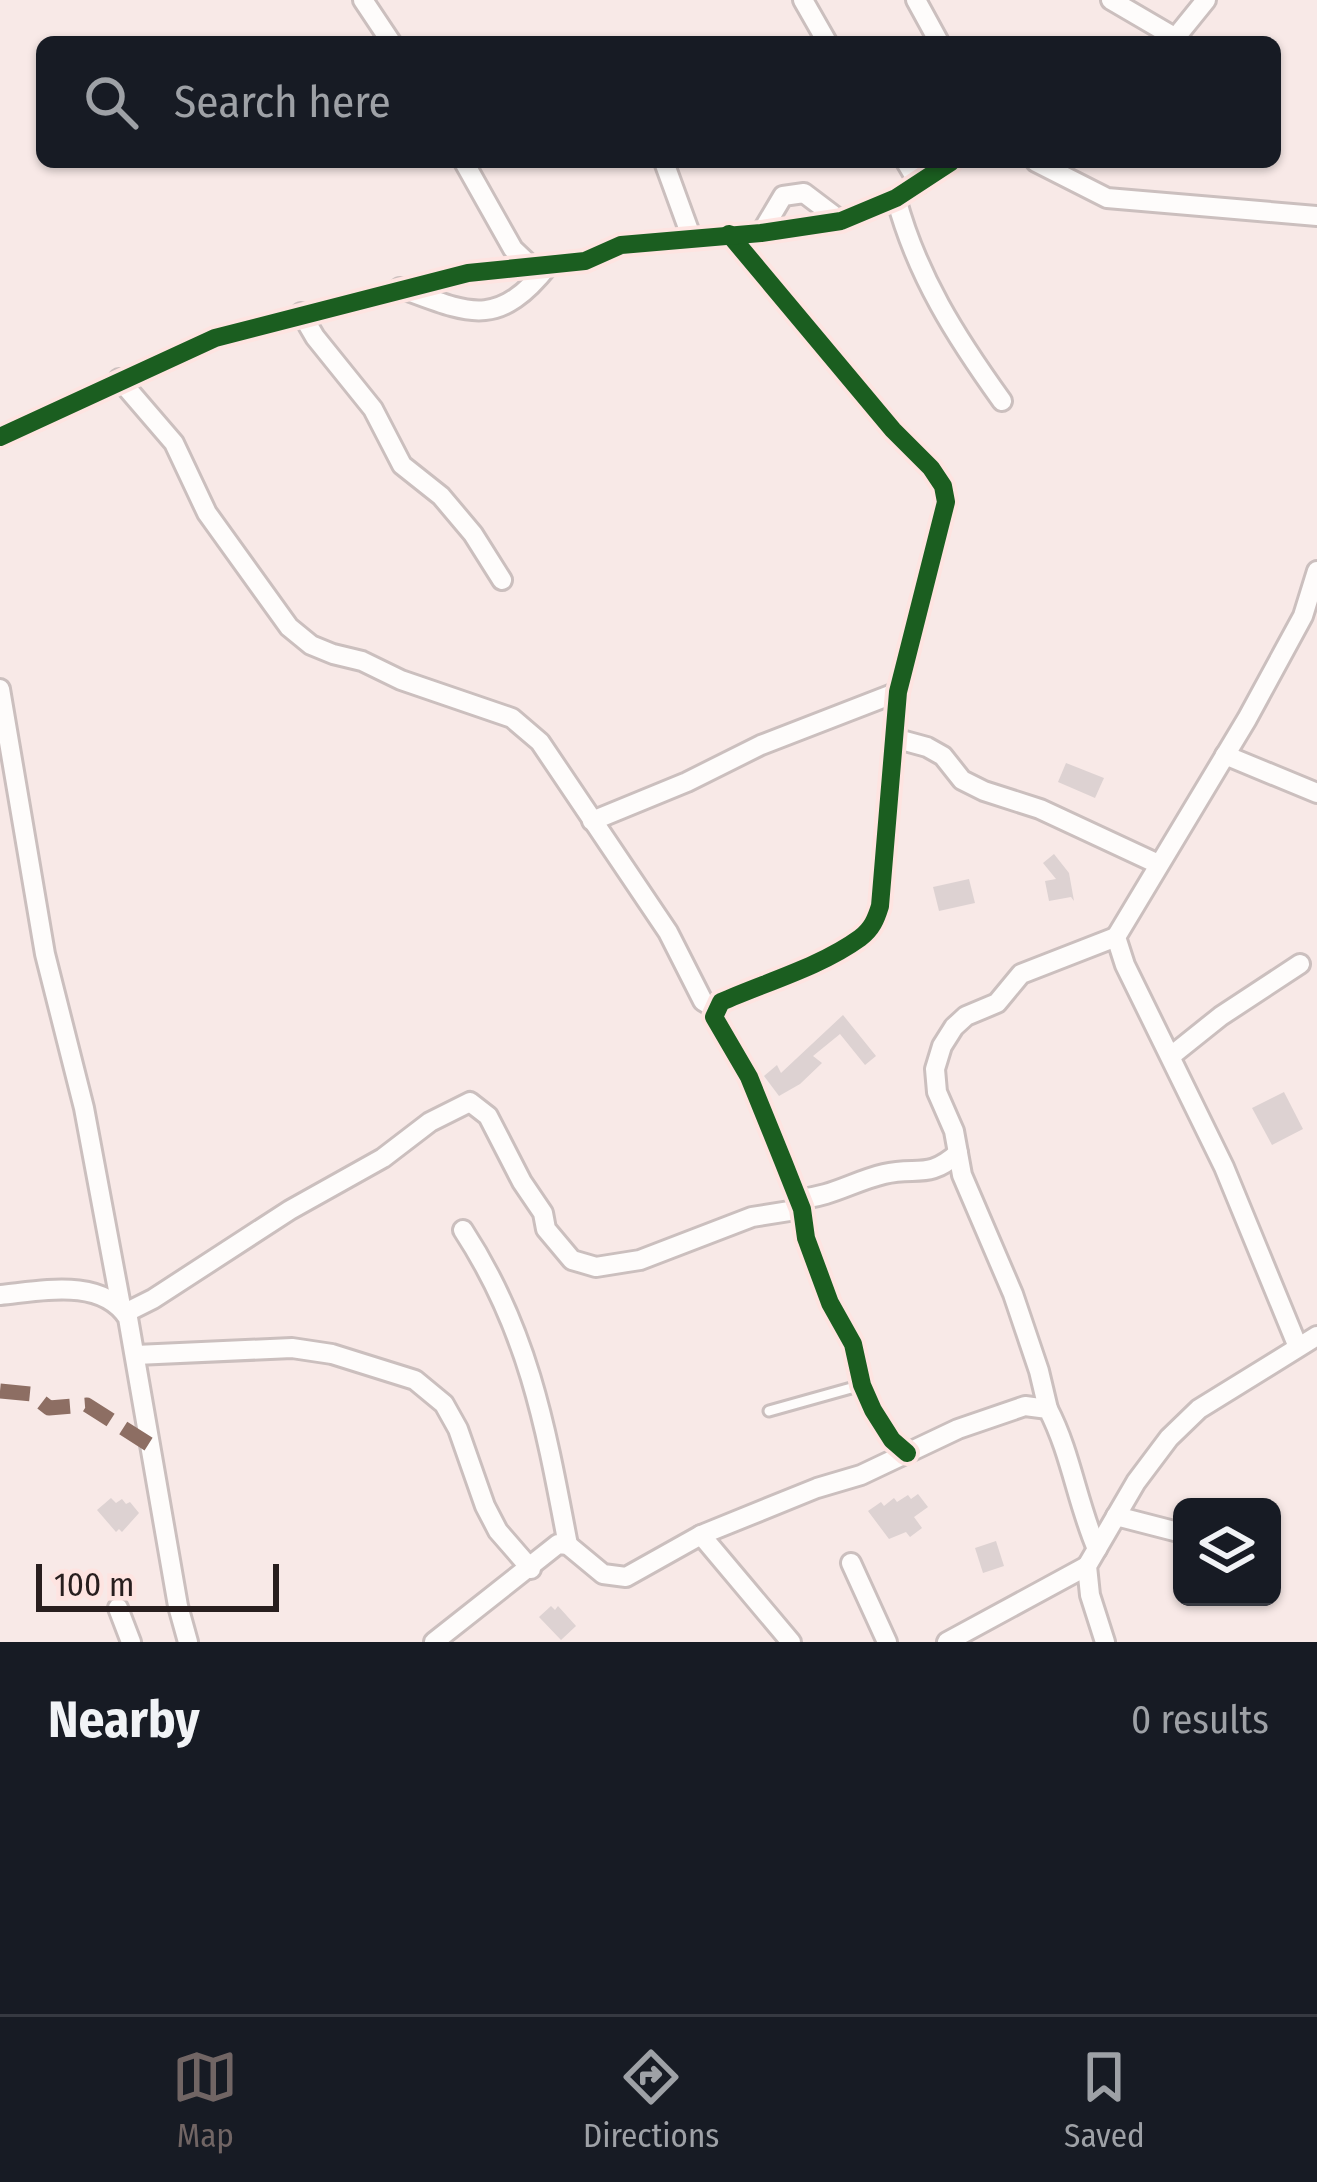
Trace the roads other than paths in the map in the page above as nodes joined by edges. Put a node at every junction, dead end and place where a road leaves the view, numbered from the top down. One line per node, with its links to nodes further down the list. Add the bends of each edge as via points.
1 (363, 0): 6 (street)
2 (803, 0): 7 (street)
3 (916, 0): 8 (street)
4 (1111, 0): 9 (street)
5 (1206, 0): 10 (street)
6 (387, 36)
7 (824, 36)
8 (936, 36)
9 (1168, 36)
10 (1177, 36)
11 (467, 168): 23 (street, via 513,248)
12 (666, 168): 22 (street)
13 (910, 168): 16 (street)
14 (943, 168): 16 (street)
15 (1071, 169): 18 (street, via 1108,198)
16 (920, 184): 17 (street)
17 (896, 198): 19 (street); 27 (street, via 928,288)
18 (1317, 216)
19 (842, 220): 20 (street); 20 (street, via 804,193 783,196)
20 (761, 233): 21 (street)
21 (729, 234): 22 (street); 33 (street, via 943,486 943,524)
22 (691, 236): 23 (street, via 621,244 585,261)
23 (540, 267): 24 (street); 24 (street, via 525,295 506,306 462,312)
24 (400, 287): 25 (street)
25 (301, 313): 26 (street); 30 (street, via 373,409 402,465 441,496)
26 (118, 379): 28 (street); 37 (street, via 174,443 206,513 289,627 333,654 512,718 558,765)
27 (1002, 401)
28 (0, 437)
29 (1317, 571): 31 (street)
30 (502, 580)
31 (1310, 618): 35 (street)
32 (0, 689): 47 (street, via 45,954)
33 (898, 692): 34 (street); 37 (street)
34 (894, 738): 38 (street, via 943,756 984,790); 41 (street, via 873,925)
35 (1225, 755): 36 (street); 38 (street)
36 (1317, 793)
37 (592, 821): 41 (street, via 668,932 703,1001)
38 (1158, 864): 39 (street)
39 (1116, 937): 42 (street); 43 (street, via 1021,974 997,1003 954,1028 935,1069)
40 (1300, 964): 42 (street)
41 (716, 1009): 44 (street)
42 (1171, 1056): 49 (street)
43 (958, 1153): 44 (street, via 928,1172 888,1173); 52 (street)
44 (800, 1204): 47 (street, via 640,1260 596,1267 572,1260 546,1229 488,1116 470,1102 153,1300); 51 (street)
45 (463, 1230): 58 (street, via 494,1277 532,1376)
46 (0, 1295): 47 (street, via 100,1294)
47 (123, 1310): 50 (street)
48 (1317, 1336): 49 (street)
49 (1298, 1347): 55 (street, via 1199,1409 1158,1452)
50 (136, 1355): 61 (street, via 292,1348 416,1380 444,1404 485,1506); 64 (street)
51 (862, 1385): 53 (lane); 54 (street, via 882,1427)
52 (1048, 1409): 54 (street, via 1001,1412); 59 (street)
53 (769, 1411)
54 (907, 1453): 57 (street)
55 (1116, 1516): 56 (street); 59 (street)
56 (1173, 1531)
57 (701, 1535): 58 (street, via 626,1576 603,1574); 66 (street)
58 (568, 1545): 61 (street, via 552,1548)
59 (1092, 1557): 68 (street); 69 (street, via 1090,1595)
60 (851, 1563): 67 (street)
61 (531, 1569): 65 (street)
62 (118, 1608): 63 (street)
63 (131, 1642)
64 (188, 1642)
65 (434, 1642)
66 (790, 1642)
67 (886, 1642)
68 (946, 1642)
69 (1105, 1642)

